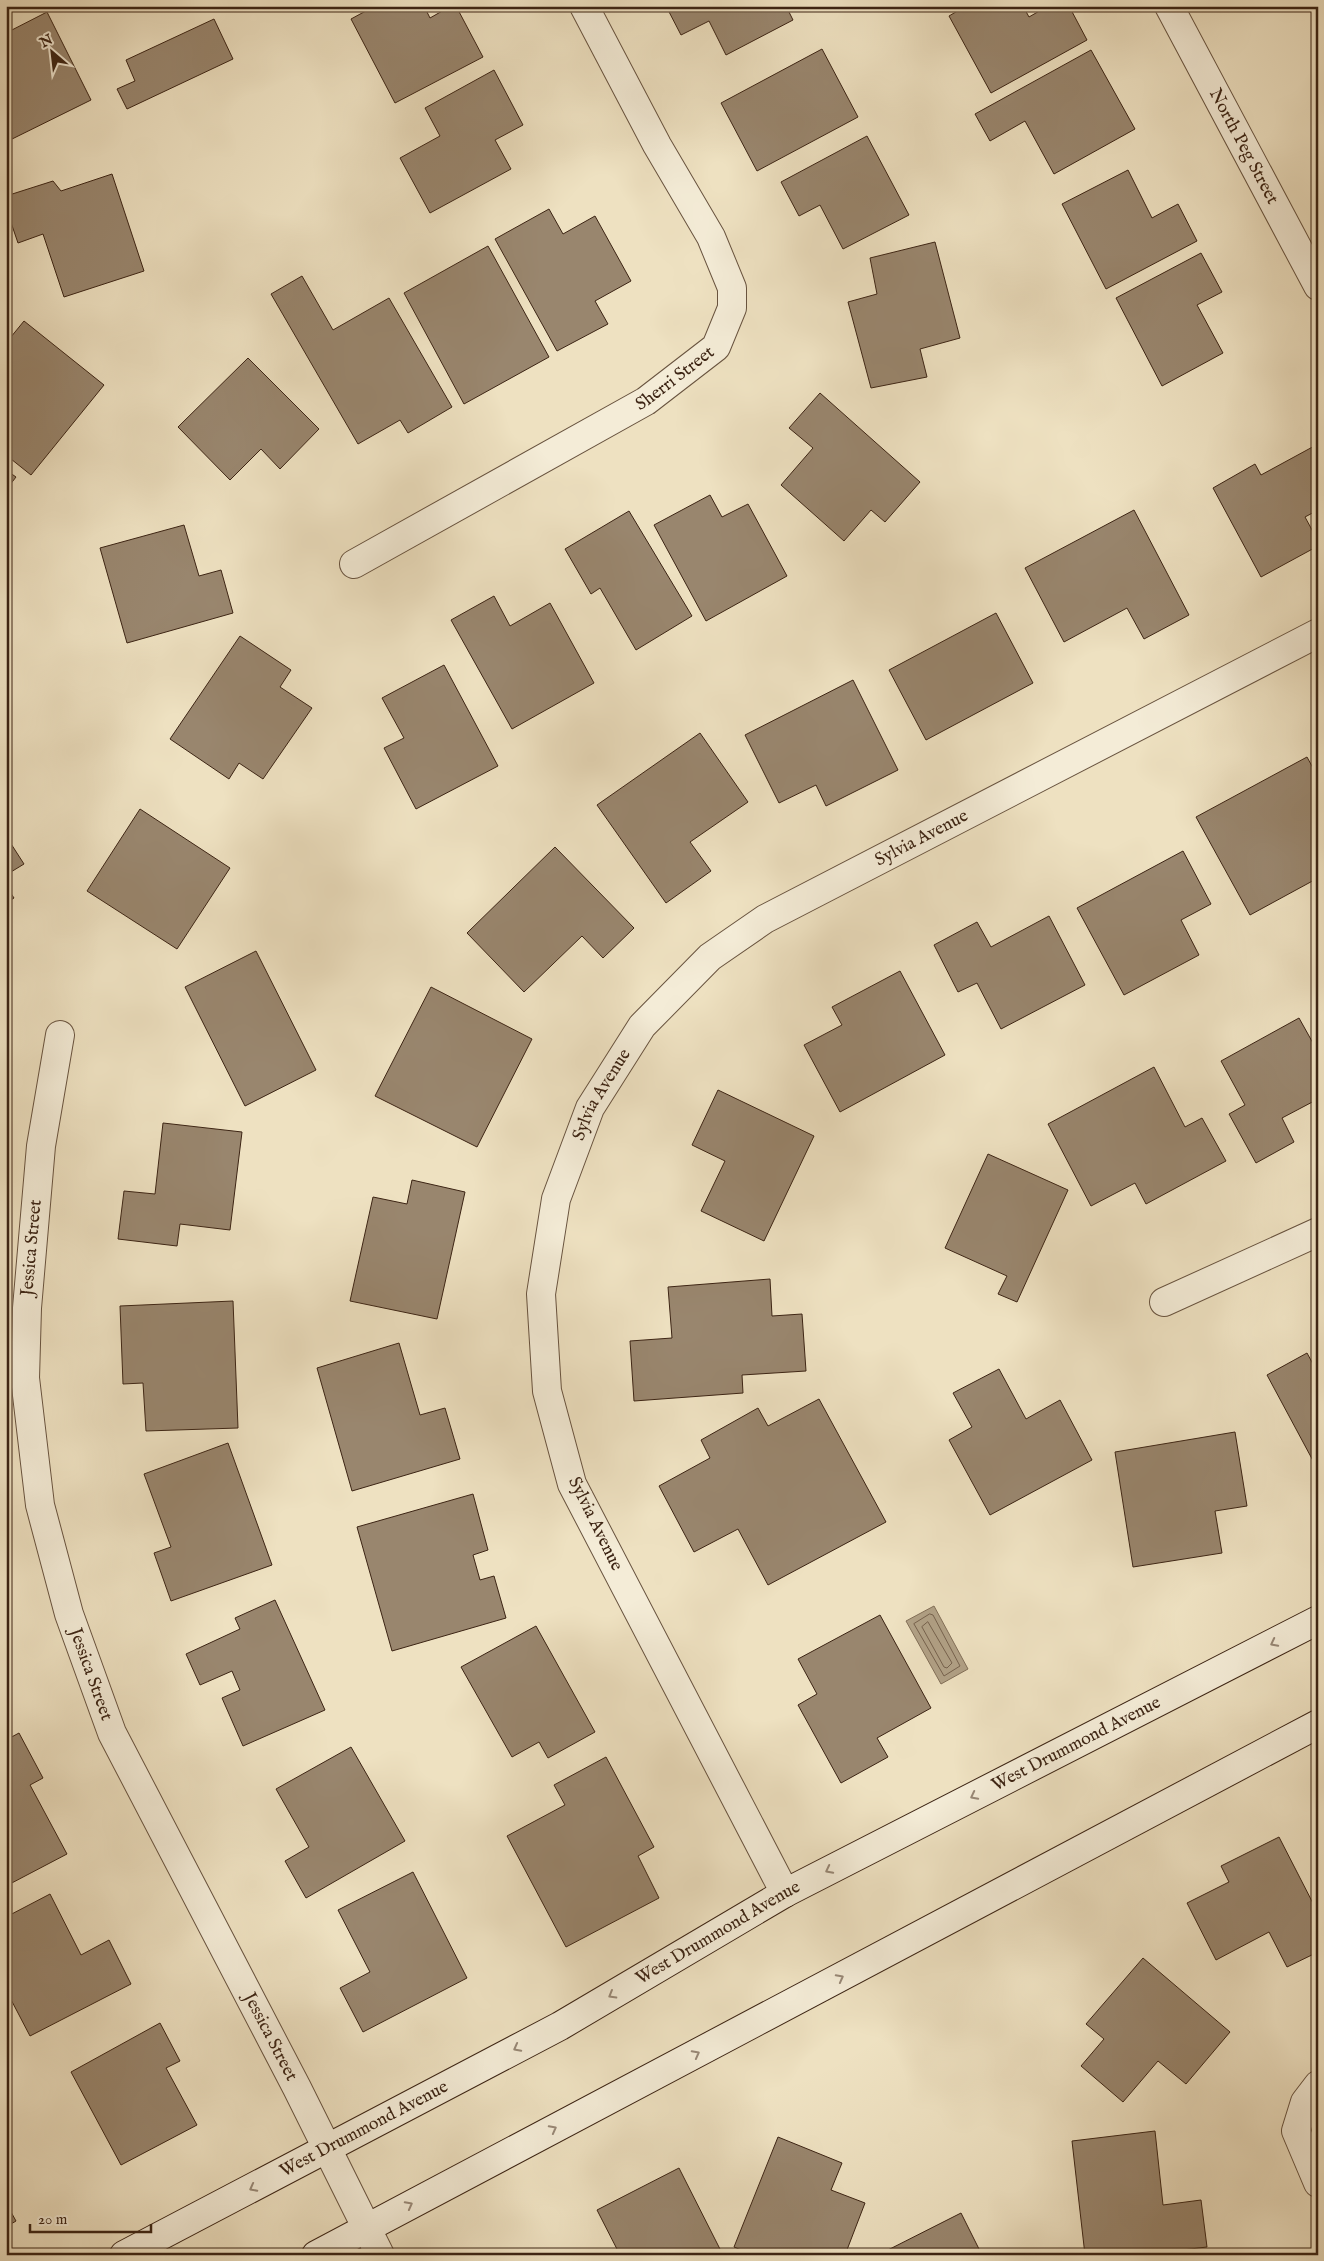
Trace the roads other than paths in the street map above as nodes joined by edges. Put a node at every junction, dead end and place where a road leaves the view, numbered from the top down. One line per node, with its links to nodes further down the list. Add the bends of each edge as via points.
1 (584, 6): 4 (street, Sherri Street, via 711,238 732,288 732,308 716,347 646,401)
2 (1169, 6): 3 (street, North Peg Street)
3 (1318, 286)
4 (354, 564)
5 (1318, 634): 11 (street, Sylvia Avenue, via 764,919 710,957 642,1026 590,1108 556,1199 541,1294 547,1391 572,1484)
6 (60, 1035): 13 (street, Jessica Street, via 41,1146 27,1308 25,1378 40,1505 69,1614 112,1733)
7 (1318, 1232): 8 (street)
8 (1164, 1302)
9 (1318, 1620): 11 (street, West Drummond Avenue, one-way to 11)
10 (1318, 1724): 15 (street, one-way to 10)
11 (785, 1893): 13 (street, West Drummond Avenue, one-way to 13, via 560,2026)
12 (1318, 2085): 14 (street, via 1305,2102 1296,2131)
13 (327, 2149): 15 (street, Jessica Street); 16 (street, West Drummond Avenue, one-way to 16)
14 (1318, 2183)
15 (366, 2228): 17 (street); 18 (street, Jessica Street)
16 (124, 2255)
17 (316, 2255)
18 (380, 2255)

